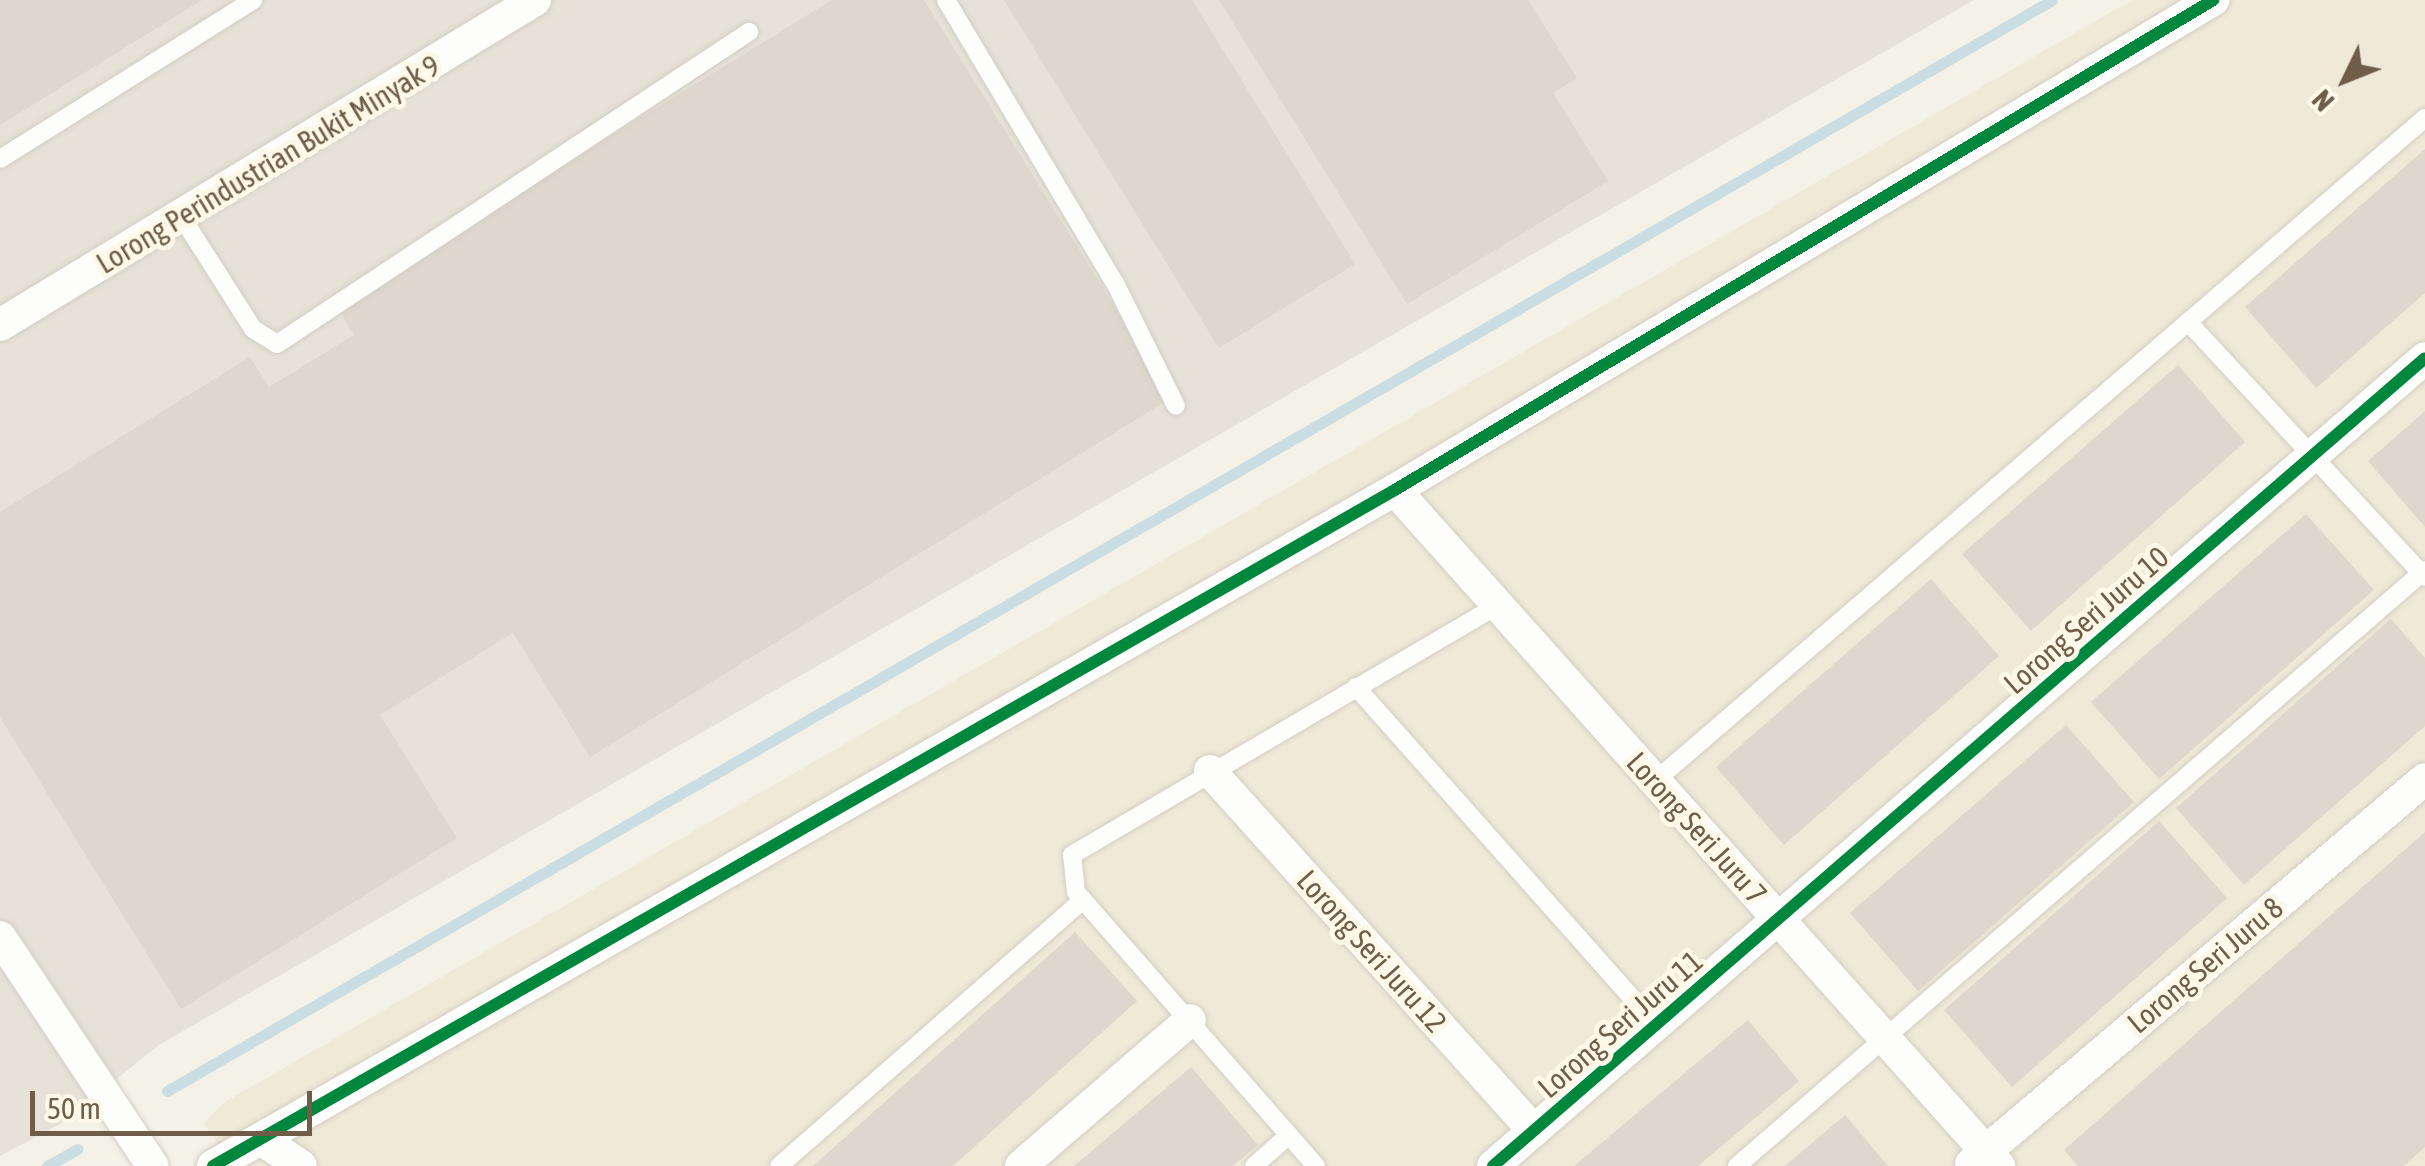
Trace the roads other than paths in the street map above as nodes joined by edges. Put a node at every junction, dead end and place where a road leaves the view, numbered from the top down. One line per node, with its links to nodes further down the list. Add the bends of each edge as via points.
1 (253, 0): 7 (lane)
2 (535, 0): 8 (street, Lorong Perindustrian Bukit Minyak 9)
3 (946, 0): 12 (lane, via 1115,283)
4 (2214, 0): 14 (street)
5 (749, 32): 8 (lane, via 277,344 253,329)
6 (2425, 118): 9 (lane)
7 (0, 159)
8 (182, 218): 10 (street, Lorong Perindustrian Bukit Minyak 9)
9 (2188, 322): 13 (lane); 20 (lane)
10 (0, 325)
11 (2425, 358): 13 (street, Lorong Seri Juru 10)
12 (1176, 406)
13 (2312, 456): 15 (lane); 22 (street, Lorong Seri Juru 10)
14 (1395, 490): 16 (street, Lorong Seri Juru 7); 29 (street)
15 (2424, 573): 26 (lane)
16 (1498, 605): 17 (lane); 20 (street, Lorong Seri Juru 7)
17 (1356, 686): 18 (lane); 25 (lane)
18 (1210, 771): 21 (lane, via 1072,855); 27 (street, Lorong Seri Juru 12)
19 (2425, 778): 30 (street, Lorong Seri Juru 8)
20 (1655, 781): 22 (street, Lorong Seri Juru 7)
21 (1084, 900): 24 (lane); 34 (lane)
22 (1779, 919): 25 (street, Lorong Seri Juru 11); 26 (street, Lorong Seri Juru 7)
23 (0, 937): 31 (street)
24 (1190, 1020): 28 (lane); 35 (street)
25 (1656, 1025): 27 (street, Lorong Seri Juru 11)
26 (1884, 1037): 30 (street, Lorong Seri Juru 7); 39 (lane)
27 (1534, 1130): 38 (street, Lorong Seri Juru 11)
28 (1290, 1135): 36 (lane); 37 (lane)
29 (261, 1139): 32 (street); 33 (street)
30 (1985, 1161)
31 (153, 1166)
32 (213, 1166)
33 (302, 1166)
34 (779, 1166)
35 (1020, 1166)
36 (1254, 1166)
37 (1316, 1166)
38 (1493, 1166)
39 (1736, 1166)

